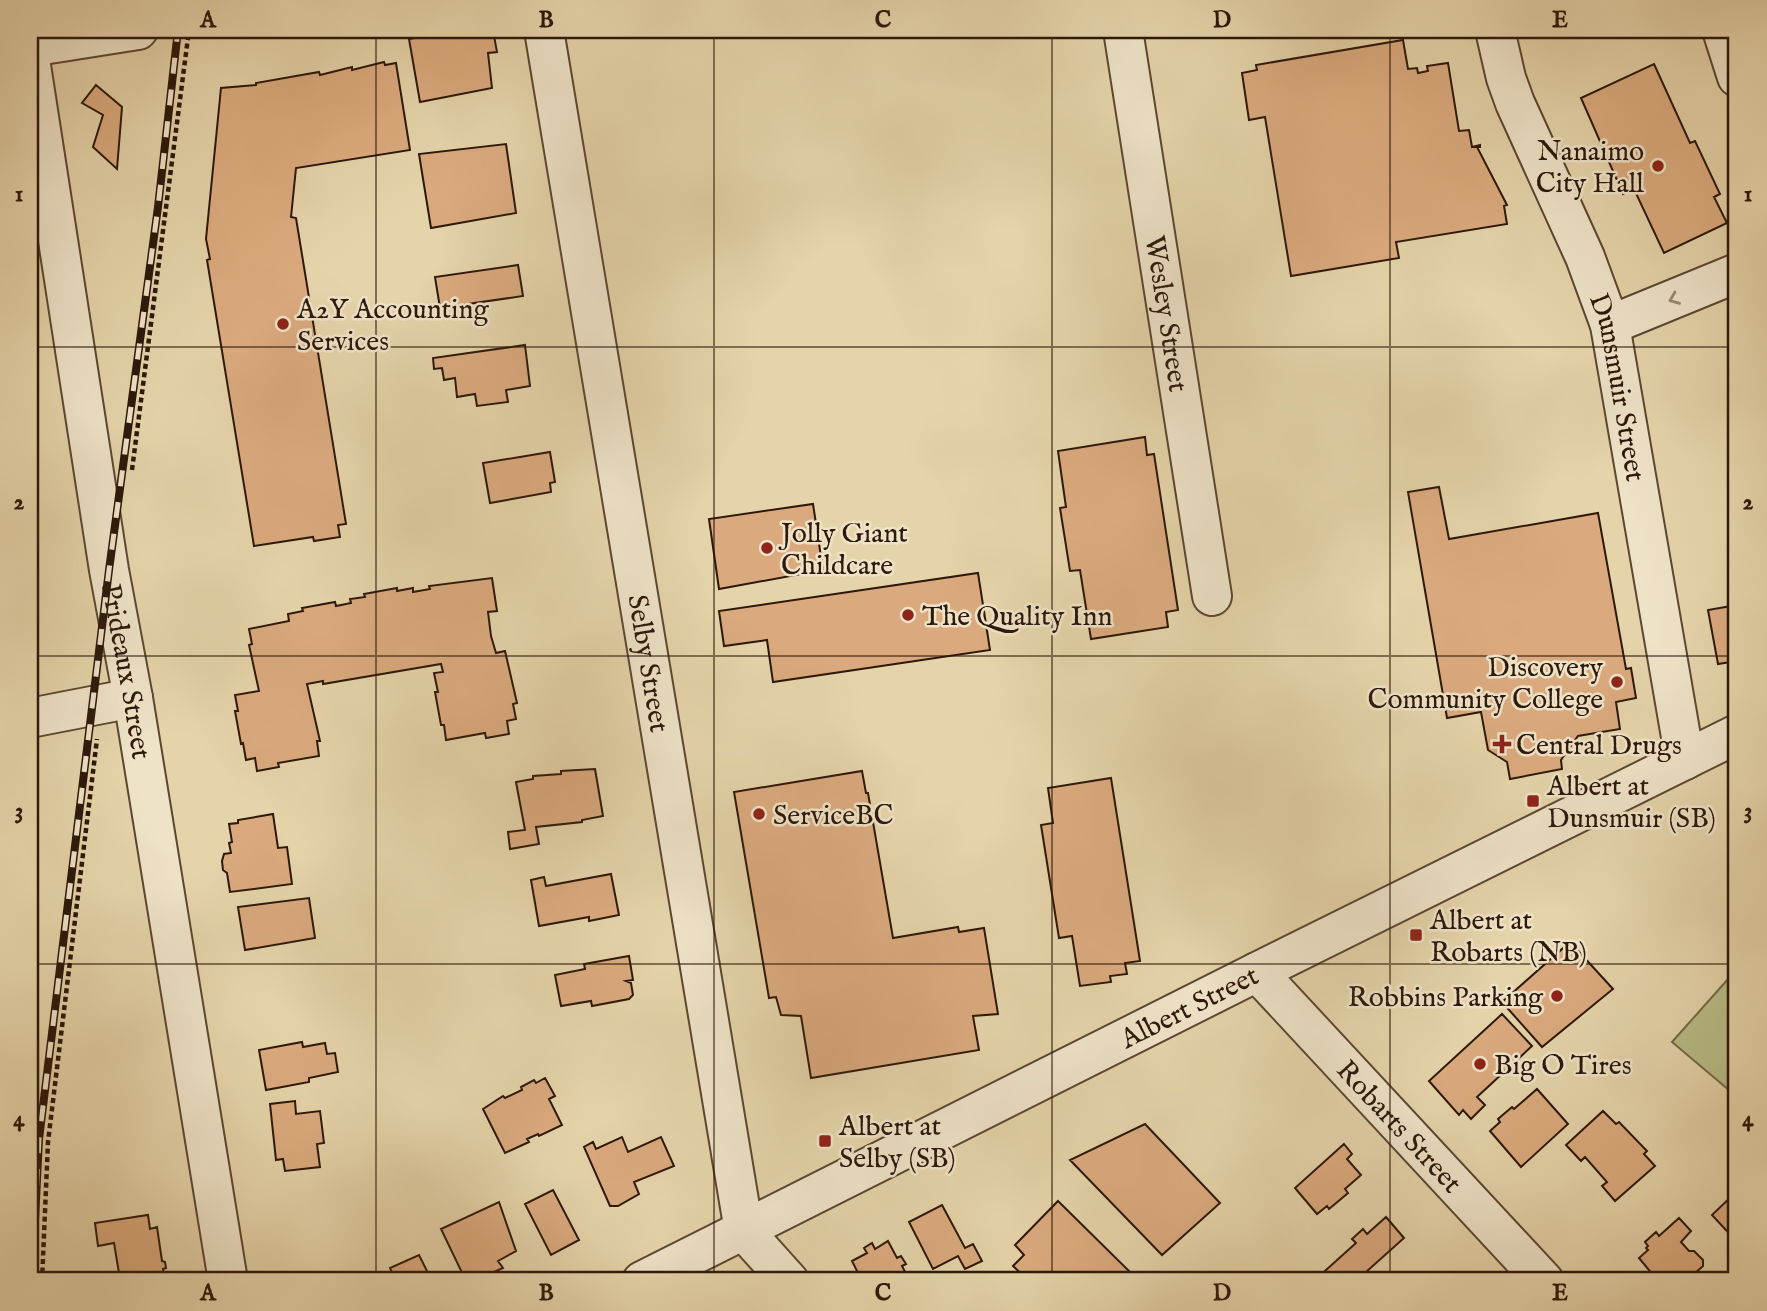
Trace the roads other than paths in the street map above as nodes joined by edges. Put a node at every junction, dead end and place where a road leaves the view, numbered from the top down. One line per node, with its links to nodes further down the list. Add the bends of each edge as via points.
1 (138, 30): 6 (street)
2 (544, 30): 17 (street, Selby Street)
3 (1123, 30): 11 (street, Wesley Street)
4 (1495, 30): 10 (street, Dunsmuir Street, via 1506,78)
5 (1722, 30): 8 (street)
6 (30, 47)
7 (30, 59): 12 (street, Prideaux Street)
8 (1737, 77)
9 (1737, 273): 10 (street, one-way to 10)
10 (1610, 325): 15 (street, Dunsmuir Street)
11 (1212, 596)
12 (133, 698): 13 (street); 18 (street, Prideaux Street)
13 (30, 718)
14 (1737, 734): 15 (street, Albert Street)
15 (1685, 760): 16 (street, Albert Street)
16 (1257, 972): 17 (street, Albert Street); 21 (street, Robarts Street)
17 (744, 1231): 19 (street, Albert Street); 20 (street)
18 (228, 1281)
19 (642, 1281)
20 (789, 1281)
21 (1544, 1281)

